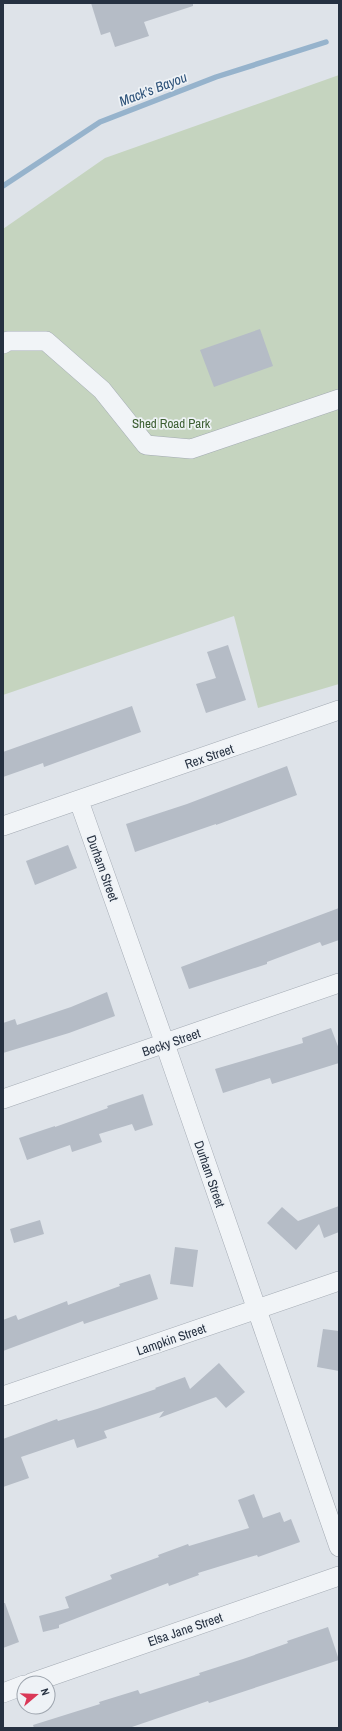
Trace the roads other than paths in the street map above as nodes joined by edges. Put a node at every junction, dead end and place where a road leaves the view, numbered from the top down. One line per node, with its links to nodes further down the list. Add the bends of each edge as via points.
1 (3, 344): 2 (street, via 8,341 46,341 102,390 146,445 191,449)
2 (339, 399)
3 (339, 710): 4 (street, Rex Street)
4 (79, 801): 5 (street, Rex Street); 7 (street, Durham Street)
5 (3, 826)
6 (339, 984): 7 (street, Becky Street)
7 (165, 1044): 8 (street, Becky Street); 10 (street, Durham Street)
8 (3, 1099)
9 (339, 1281): 10 (street, Lampkin Street)
10 (256, 1310): 11 (street, Lampkin Street); 12 (street, Durham Street)
11 (3, 1396)
12 (339, 1547)
13 (339, 1576): 14 (street, Elsa Jane Street)
14 (54, 1675)
15 (16, 1688): 16 (street)
16 (3, 1693)

